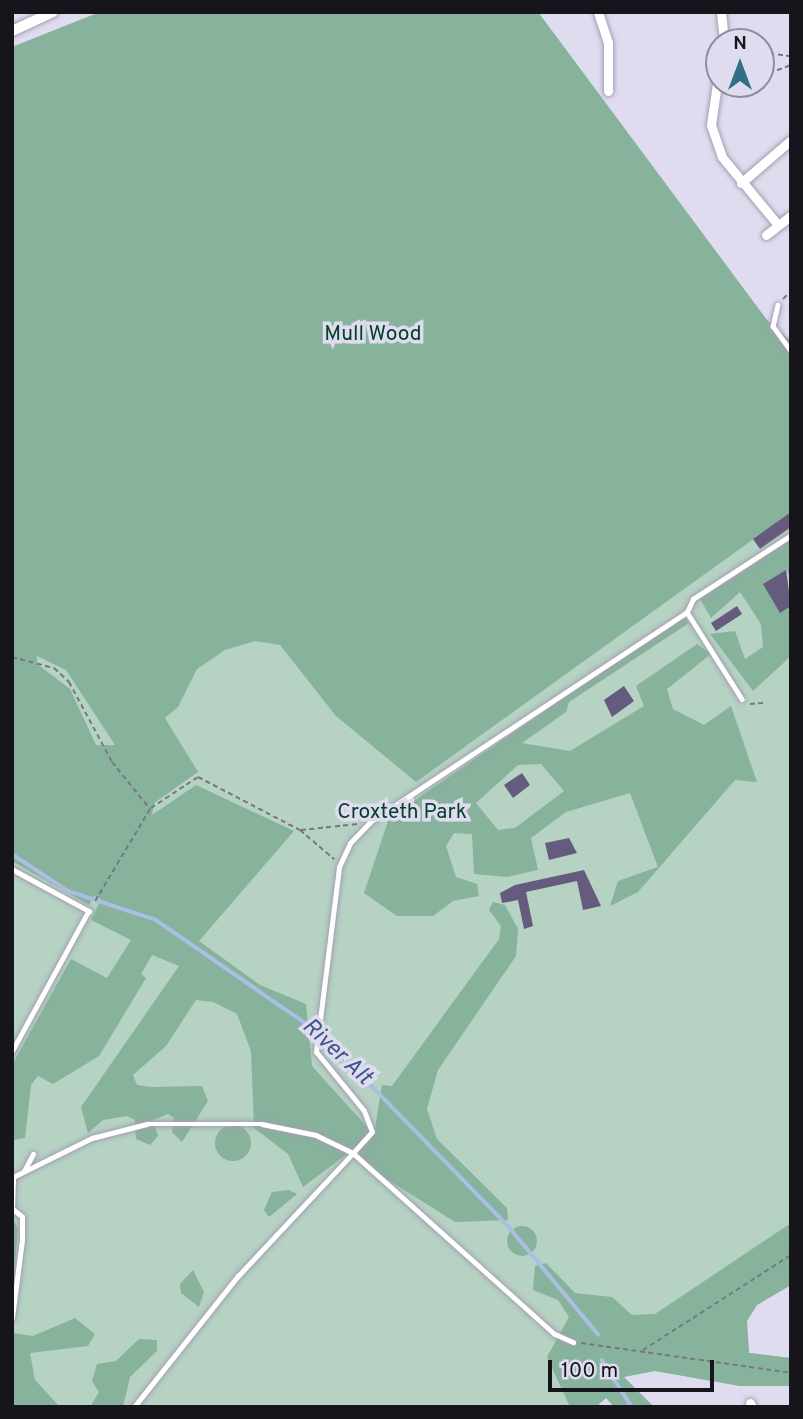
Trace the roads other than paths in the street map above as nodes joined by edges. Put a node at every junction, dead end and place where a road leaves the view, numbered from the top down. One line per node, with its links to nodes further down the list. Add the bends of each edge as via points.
1 (53, 12): 3 (street)
2 (598, 12): 5 (street, via 608,43)
3 (27, 18): 4 (street)
4 (12, 31)
5 (608, 91)
6 (714, 98): 8 (street, via 710,125 722,157)
7 (791, 140): 8 (street)
8 (741, 183): 10 (street)
9 (790, 216): 10 (street)
10 (778, 225): 11 (street)
11 (766, 235)
12 (778, 305): 13 (lane, via 773,326)
13 (791, 351)
14 (791, 535): 15 (lane, via 693,599)
15 (687, 612): 16 (lane); 19 (lane, via 370,822 339,867 316,1052 363,1111 372,1132)
16 (742, 699)
17 (12, 869): 18 (lane, via 89,911)
18 (12, 1052)
19 (353, 1153): 21 (lane, via 289,1129 172,1122 92,1138); 25 (lane, via 555,1334); 26 (lane, via 238,1276)
20 (33, 1154): 21 (lane)
21 (24, 1172): 22 (lane)
22 (13, 1175): 23 (lane)
23 (12, 1209): 24 (lane, via 22,1217 22,1240)
24 (12, 1318)
25 (573, 1342)
26 (134, 1407)

